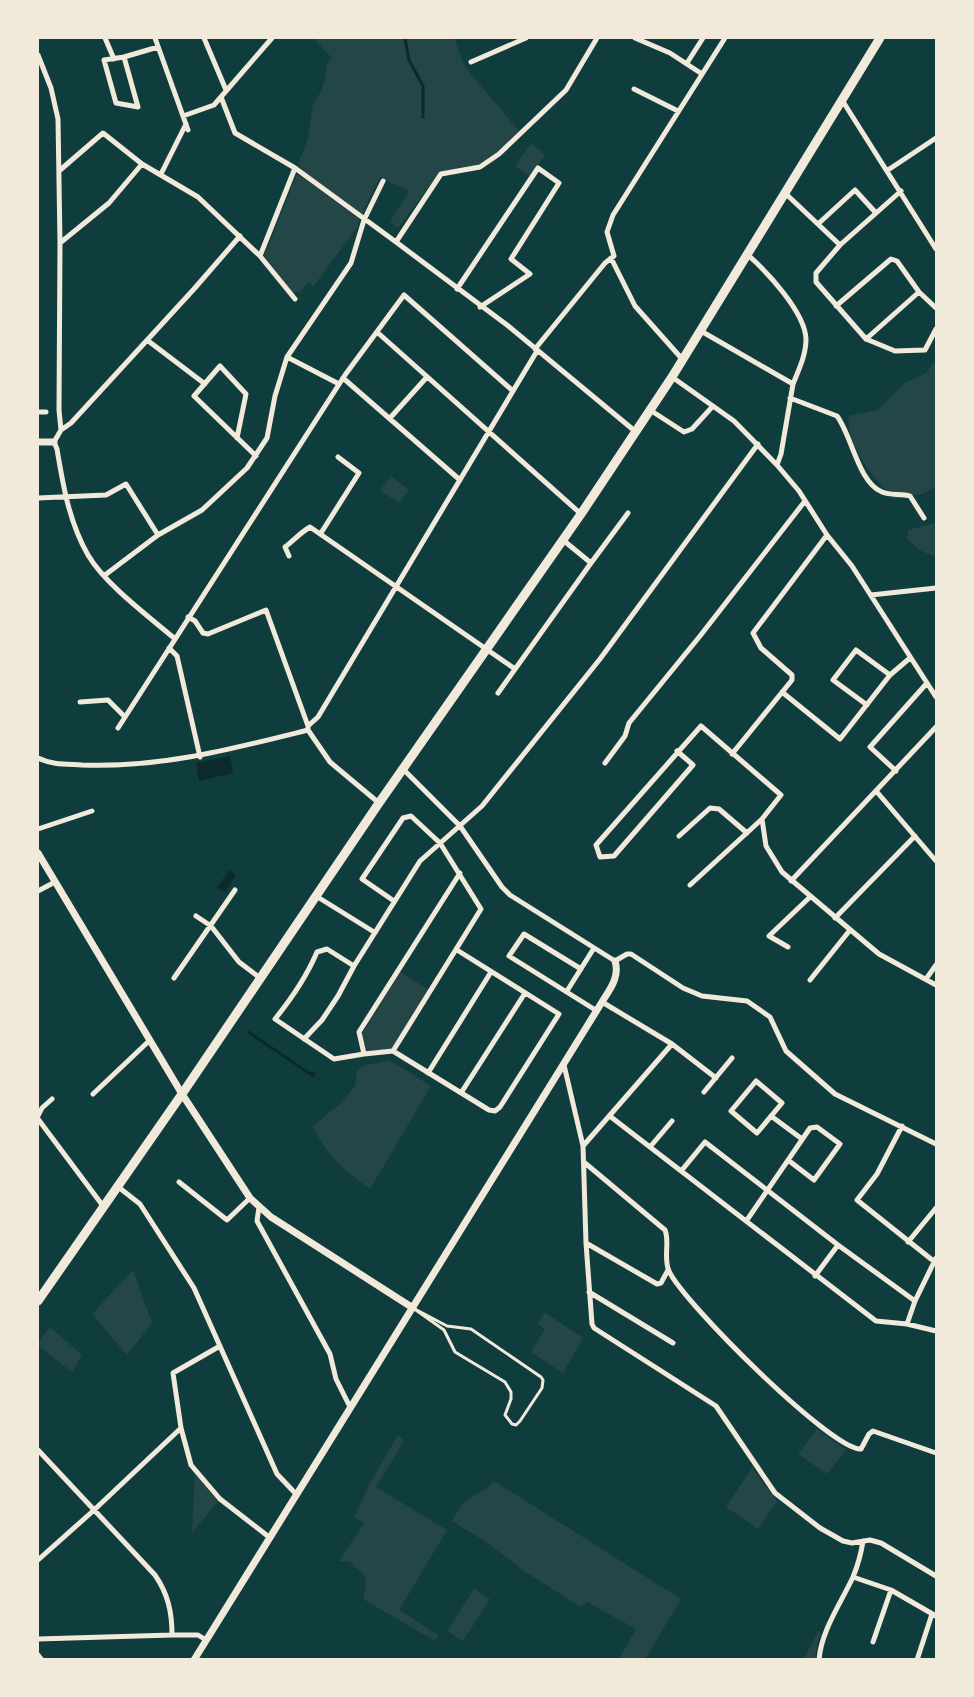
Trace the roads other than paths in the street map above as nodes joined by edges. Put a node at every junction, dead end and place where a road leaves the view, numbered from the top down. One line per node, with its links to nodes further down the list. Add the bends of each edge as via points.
1 (105, 38): 14 (street)
2 (154, 38): 11 (street)
3 (204, 38): 19 (street)
4 (272, 38): 19 (street)
5 (524, 38): 15 (street)
6 (597, 38): 37 (street, via 566,90 499,154 480,167 441,174)
7 (635, 38): 16 (street)
8 (703, 38): 16 (street)
9 (725, 38): 17 (street)
10 (880, 38): 21 (main road)
11 (158, 47): 13 (street); 23 (street)
12 (38, 55): 28 (street, via 58,120)
13 (124, 57): 14 (street); 14 (street, via 138,107 116,103 104,60)
14 (114, 59)
15 (471, 62)
16 (687, 63): 17 (street)
17 (702, 74): 22 (street)
18 (634, 89): 22 (street)
19 (226, 90): 20 (street)
20 (221, 97): 23 (street, via 214,105); 26 (street, via 236,133)
21 (842, 100): 27 (street); 32 (main road)
22 (678, 111): 43 (street, via 613,215 607,232 614,256)
23 (183, 116): 29 (street, via 187,127)
24 (936, 138): 27 (street)
25 (142, 164): 28 (street, via 103,133); 29 (street); 38 (street, via 109,203)
26 (295, 168): 34 (street); 42 (street)
27 (888, 170): 31 (street)
28 (59, 171): 38 (street)
29 (161, 174): 36 (street, via 198,197)
30 (383, 181): 34 (street)
31 (901, 191): 33 (street); 40 (street)
32 (784, 193): 35 (street); 41 (main road)
33 (876, 213): 35 (street, via 855,190); 39 (street)
34 (364, 220): 37 (street); 56 (street, via 351,263)
35 (818, 224): 39 (street)
36 (240, 236): 42 (street); 54 (street)
37 (396, 242): 44 (street)
38 (60, 243): 70 (street)
39 (840, 245): 47 (street, via 816,273 816,282)
40 (936, 249)
41 (748, 255): 51 (main road); 62 (street, via 780,287 806,336)
42 (261, 256): 46 (street)
43 (610, 258): 55 (street); 57 (street, via 635,306)
44 (458, 289): 48 (street); 48 (street, via 538,168 559,183 511,259 530,274)
45 (919, 292): 47 (street, via 897,261 891,259); 49 (street); 53 (street)
46 (295, 299)
47 (836, 306): 53 (street)
48 (480, 307): 55 (street)
49 (936, 308)
50 (936, 329): 53 (street, via 925,350 895,351)
51 (701, 331): 57 (main road); 62 (street)
52 (377, 332): 58 (street); 60 (street); 63 (street, via 404,296)
53 (866, 339)
54 (147, 340): 61 (street); 70 (street)
55 (536, 350): 63 (street); 72 (street)
56 (287, 357): 60 (street); 77 (street, via 267,438)
57 (683, 360): 59 (main road)
58 (427, 377): 69 (street); 71 (street)
59 (672, 377): 65 (street); 66 (main road)
60 (341, 381): 69 (street); 97 (street)
61 (205, 384): 73 (street, via 194,396); 73 (street, via 220,366 246,394)
62 (793, 384): 64 (street)
63 (513, 391): 71 (street)
64 (790, 398): 79 (street); 86 (street, via 837,416 854,456 875,487 885,494 910,496)
65 (714, 406): 66 (street, via 684,432); 76 (street)
66 (650, 410): 72 (main road)
67 (38, 412): 68 (street)
68 (46, 412)
69 (390, 418): 80 (street)
70 (61, 430): 75 (street)
71 (488, 431): 80 (street); 85 (street)
72 (636, 432): 85 (main road)
73 (237, 438): 77 (street)
74 (38, 442): 75 (street)
75 (54, 442): 81 (street)
76 (758, 444): 79 (street); 125 (street, via 600,659 482,806)
77 (256, 456): 88 (street, via 202,510)
78 (338, 457): 87 (street, via 359,473)
79 (777, 465): 83 (street)
80 (460, 480): 94 (street)
81 (64, 497): 82 (street); 88 (street, via 106,495 126,484); 93 (street, via 88,555)
82 (38, 498)
83 (805, 501): 89 (street); 118 (street, via 629,723 625,736)
84 (628, 513): 92 (street)
85 (581, 514): 90 (main road)
86 (924, 518)
87 (321, 533): 91 (street, via 310,527 297,535 285,547); 94 (street)
88 (159, 535): 93 (street)
89 (827, 535): 96 (street); 105 (street, via 753,633 761,648 792,675)
90 (562, 540): 92 (street); 100 (main road)
91 (290, 556)
92 (591, 563): 102 (street)
93 (105, 575): 98 (street)
94 (396, 588): 100 (street); 113 (street)
95 (936, 588): 96 (street)
96 (871, 595): 101 (street)
97 (188, 617): 98 (street); 113 (street, via 208,634 266,610)
98 (174, 638): 99 (street)
99 (169, 648): 110 (street); 116 (street, via 177,656)
100 (485, 650): 102 (street); 119 (main road)
101 (910, 658): 103 (street); 104 (street)
102 (515, 669): 106 (street)
103 (890, 675): 109 (street); 109 (street, via 856,650 833,680)
104 (927, 683): 107 (street); 120 (street, via 870,747)
105 (782, 692): 109 (street, via 840,739); 115 (street)
106 (498, 693)
107 (936, 694)
108 (80, 702): 110 (street, via 108,700)
109 (867, 705)
110 (125, 717): 112 (street)
111 (936, 727): 120 (street)
112 (118, 728)
113 (308, 728): 116 (street); 122 (street, via 330,762)
114 (677, 751): 114 (street, via 596,844 600,857 615,856 693,765); 115 (street, via 701,726)
115 (732, 754): 124 (street, via 781,795)
116 (200, 757): 117 (street, via 98,765 51,763)
117 (38, 758)
118 (605, 763)
119 (403, 769): 122 (main road); 125 (street)
120 (896, 771): 121 (street)
121 (877, 792): 129 (street); 134 (street)
122 (379, 803): 139 (main road)
123 (92, 811): 126 (street)
124 (762, 819): 127 (street); 134 (street, via 766,846)
125 (460, 826): 130 (street); 148 (street, via 510,895)
126 (38, 829)
127 (747, 833): 128 (street, via 719,809 710,808); 136 (street)
128 (679, 836)
129 (915, 836): 132 (street); 143 (street)
130 (440, 843): 133 (street); 141 (street, via 420,861); 141 (street, via 411,816 403,818 362,879)
131 (38, 853): 135 (street)
132 (936, 861)
133 (459, 873): 149 (street, via 481,909); 168 (street, via 359,1032)
134 (791, 881): 140 (street)
135 (55, 882): 138 (street); 165 (street)
136 (690, 885)
137 (236, 890): 144 (street)
138 (38, 891)
139 (316, 896): 146 (street); 156 (main road)
140 (810, 897): 143 (street); 147 (street, via 769,936)
141 (394, 901): 146 (street)
142 (195, 916): 144 (street)
143 (835, 918): 145 (street)
144 (211, 926): 155 (street); 156 (street, via 239,963)
145 (850, 930): 157 (street, via 879,954); 158 (street)
146 (374, 932): 152 (street)
147 (788, 947)
148 (594, 948): 150 (street); 153 (street)
149 (457, 950): 154 (street); 167 (street)
150 (615, 961): 162 (street, via 617,976); 182 (street, via 631,954 702,996 747,1002 770,1017 786,1051 835,1094)
151 (936, 965): 157 (street)
152 (354, 966): 164 (street, via 322,1020); 164 (street, via 327,949 317,952 308,975 274,1019)
153 (581, 969): 160 (street); 160 (street, via 524,934 509,956)
154 (491, 972): 161 (street); 171 (street)
155 (174, 978)
156 (260, 978): 176 (main road)
157 (926, 979): 159 (street)
158 (810, 980)
159 (936, 985)
160 (567, 991): 163 (street)
161 (525, 993): 174 (street); 174 (street, via 559,1014 524,1070 495,1111)
162 (602, 1002): 163 (street); 166 (street)
163 (597, 1011): 170 (street)
164 (304, 1039): 168 (street, via 334,1059)
165 (150, 1040): 175 (street); 176 (street)
166 (672, 1044): 172 (street); 180 (street)
167 (393, 1051): 168 (street); 171 (street)
168 (364, 1054)
169 (732, 1058): 172 (street)
170 (564, 1065): 185 (street); 207 (street)
171 (428, 1073): 174 (street)
172 (716, 1078): 173 (street)
173 (704, 1092)
174 (461, 1093)
175 (93, 1094)
176 (182, 1094): 191 (main road); 193 (street)
177 (52, 1099): 179 (street)
178 (771, 1116): 178 (street, via 782,1102 756,1081 731,1111 757,1132); 183 (street)
179 (38, 1117): 194 (street)
180 (611, 1117): 185 (street); 186 (street)
181 (672, 1121): 186 (street)
182 (902, 1126): 184 (street); 198 (street, via 877,1174 857,1200)
183 (802, 1139): 187 (street); 187 (street, via 810,1128 817,1126 840,1144 814,1180)
184 (936, 1144)
185 (584, 1146): 188 (street)
186 (650, 1147): 189 (street)
187 (788, 1160): 192 (street)
188 (585, 1163): 199 (street); 202 (street, via 665,1230)
189 (682, 1170): 192 (street, via 705,1142); 197 (street)
190 (179, 1182): 193 (street, via 227,1220)
191 (117, 1186): 194 (main road); 211 (street, via 140,1204 153,1222 194,1288)
192 (768, 1191): 197 (street); 200 (street)
193 (250, 1198): 195 (street)
194 (103, 1206): 205 (main road)
195 (259, 1207): 207 (street); 212 (street, via 257,1221 330,1354)
196 (936, 1208): 198 (street)
197 (747, 1220): 203 (street)
198 (908, 1242): 201 (street)
199 (586, 1243): 202 (street, via 657,1284); 204 (street)
200 (838, 1245): 203 (street); 206 (street)
201 (935, 1261): 206 (street)
202 (668, 1270): 215 (street, via 694,1308 772,1385 838,1440 861,1449 873,1431)
203 (816, 1276): 208 (street, via 876,1321)
204 (589, 1292): 210 (street); 219 (street, via 594,1328 716,1406 775,1493 843,1541)
205 (38, 1301)
206 (915, 1301): 208 (street)
207 (413, 1308): 207 (lane, via 447,1326 471,1329 543,1380 542,1388 516,1425 505,1415 511,1392 505,1382 455,1352 444,1330); 212 (street)
208 (907, 1324): 209 (street)
209 (936, 1331)
210 (673, 1343)
211 (220, 1346): 213 (street, via 173,1373); 216 (street, via 277,1474)
212 (350, 1407): 216 (street)
213 (181, 1428): 217 (street); 218 (street, via 191,1465 220,1499)
214 (38, 1450): 217 (street)
215 (936, 1453)
216 (296, 1494): 218 (street)
217 (93, 1511): 220 (street); 225 (street, via 164,1587 172,1614)
218 (269, 1537): 227 (street)
219 (863, 1541): 221 (street, via 880,1543); 222 (street)
220 (38, 1560)
221 (936, 1576)
222 (853, 1577): 223 (street); 232 (street, via 820,1646)
223 (891, 1590): 224 (street); 228 (street)
224 (934, 1615): 233 (street)
225 (172, 1635): 226 (street); 227 (street, via 198,1635)
226 (38, 1639)
227 (206, 1640): 231 (street)
228 (873, 1642)
229 (38, 1655): 230 (street)
230 (42, 1659)
231 (194, 1659)
232 (819, 1659)
233 (917, 1659)

